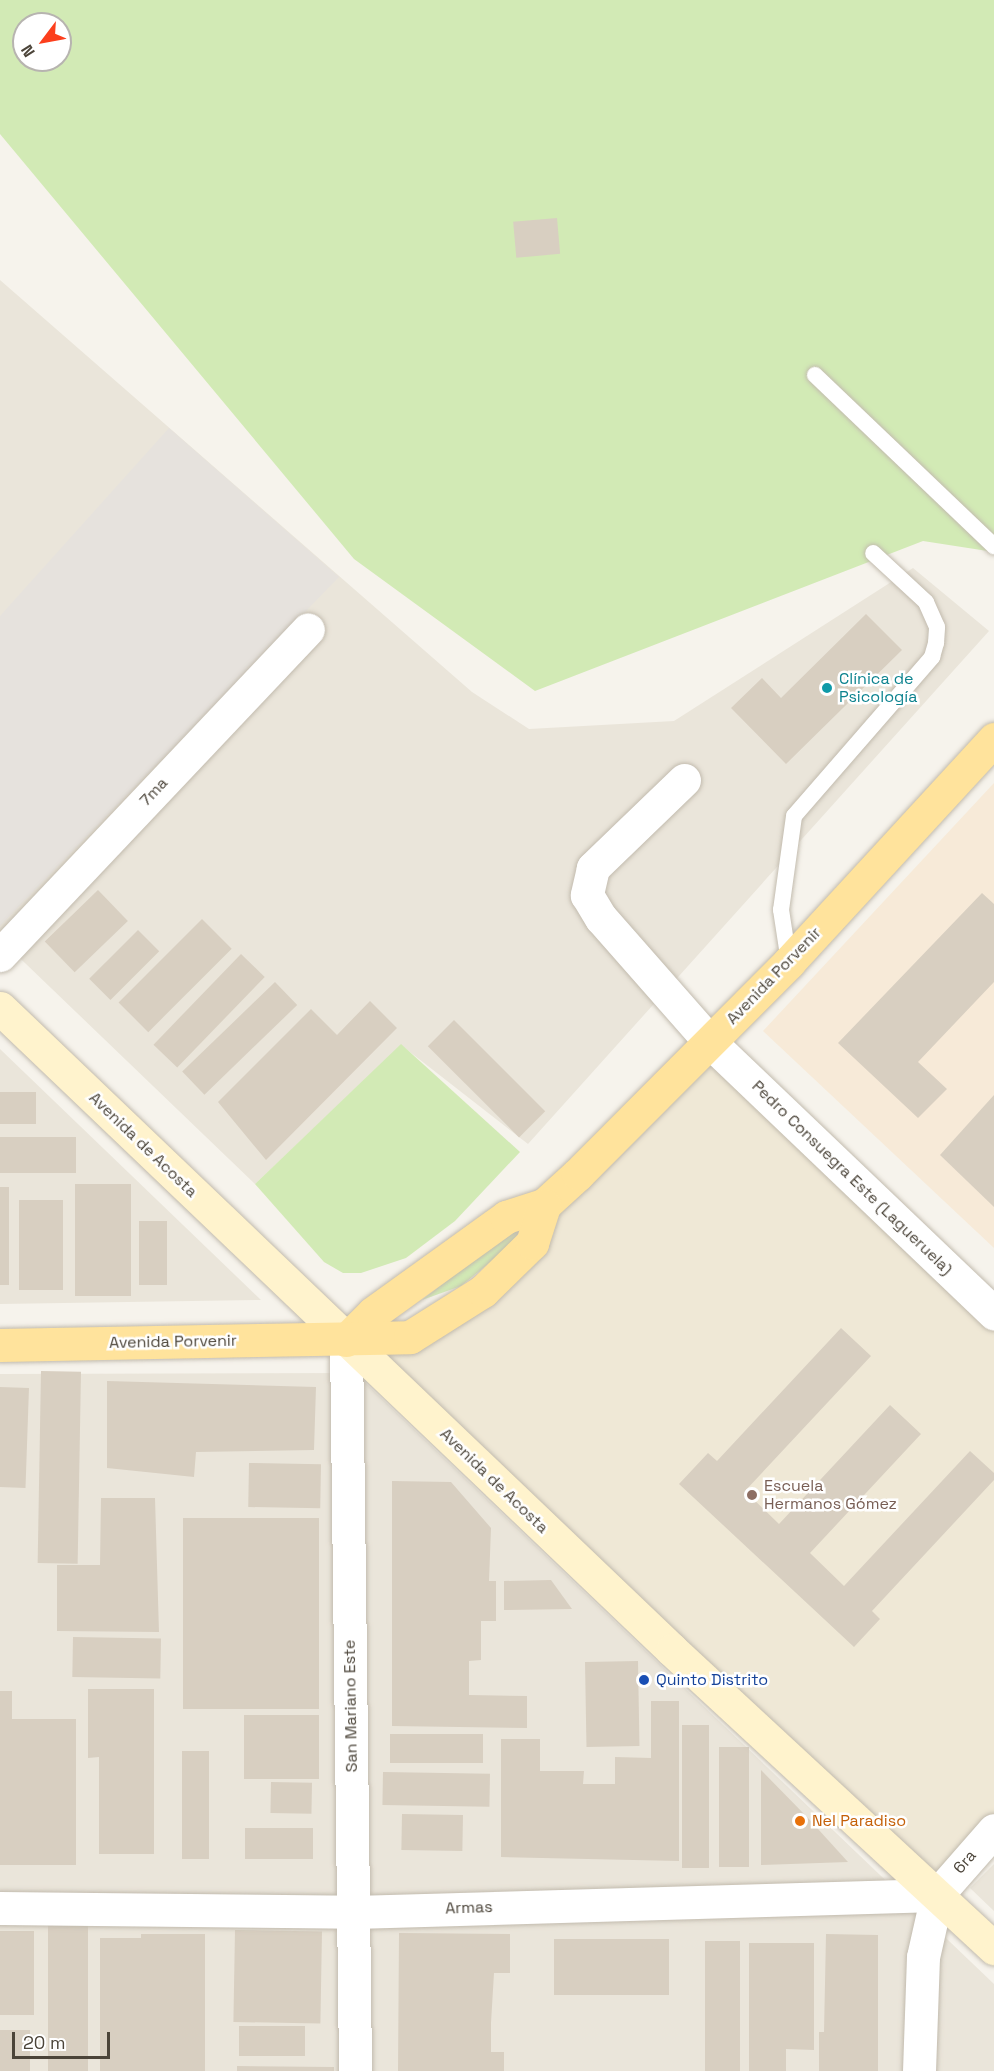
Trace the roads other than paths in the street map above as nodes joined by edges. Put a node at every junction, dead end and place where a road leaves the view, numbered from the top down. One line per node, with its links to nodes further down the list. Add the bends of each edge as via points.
1 (815, 375): 2 (lane)
2 (994, 546)
3 (873, 554): 8 (lane, via 926,602 937,627 936,643 932,657 794,816 781,910)
4 (308, 629): 7 (street, 7ma)
5 (994, 739): 8 (main road, Avenida Porvenir)
6 (684, 780): 10 (street, Pedro Consuegra Este (Lagueruela), via 593,868 587,894 601,918)
7 (0, 955)
8 (789, 962): 10 (main road, Avenida Porvenir)
9 (0, 1008): 13 (main road, Avenida de Acosta)
10 (710, 1042): 11 (main road, Avenida Porvenir); 12 (street, Pedro Consuegra Este (Lagueruela))
11 (544, 1205): 13 (main road, Avenida Porvenir, via 506,1217 373,1313); 13 (main road, Avenida Porvenir, via 531,1243 483,1291 410,1337)
12 (994, 1313)
13 (346, 1340): 14 (main road, Avenida Porvenir); 16 (main road, Avenida de Acosta); 18 (street, San Mariano Este)
14 (0, 1345)
15 (994, 1830): 16 (street, 6ra)
16 (937, 1895): 18 (street, Armas); 19 (main road, Avenida de Acosta); 21 (street, via 922,1958)
17 (0, 1908): 18 (street, Armas)
18 (354, 1911): 20 (street, San Mariano Este)
19 (994, 1948)
20 (355, 2071)
21 (920, 2071)

